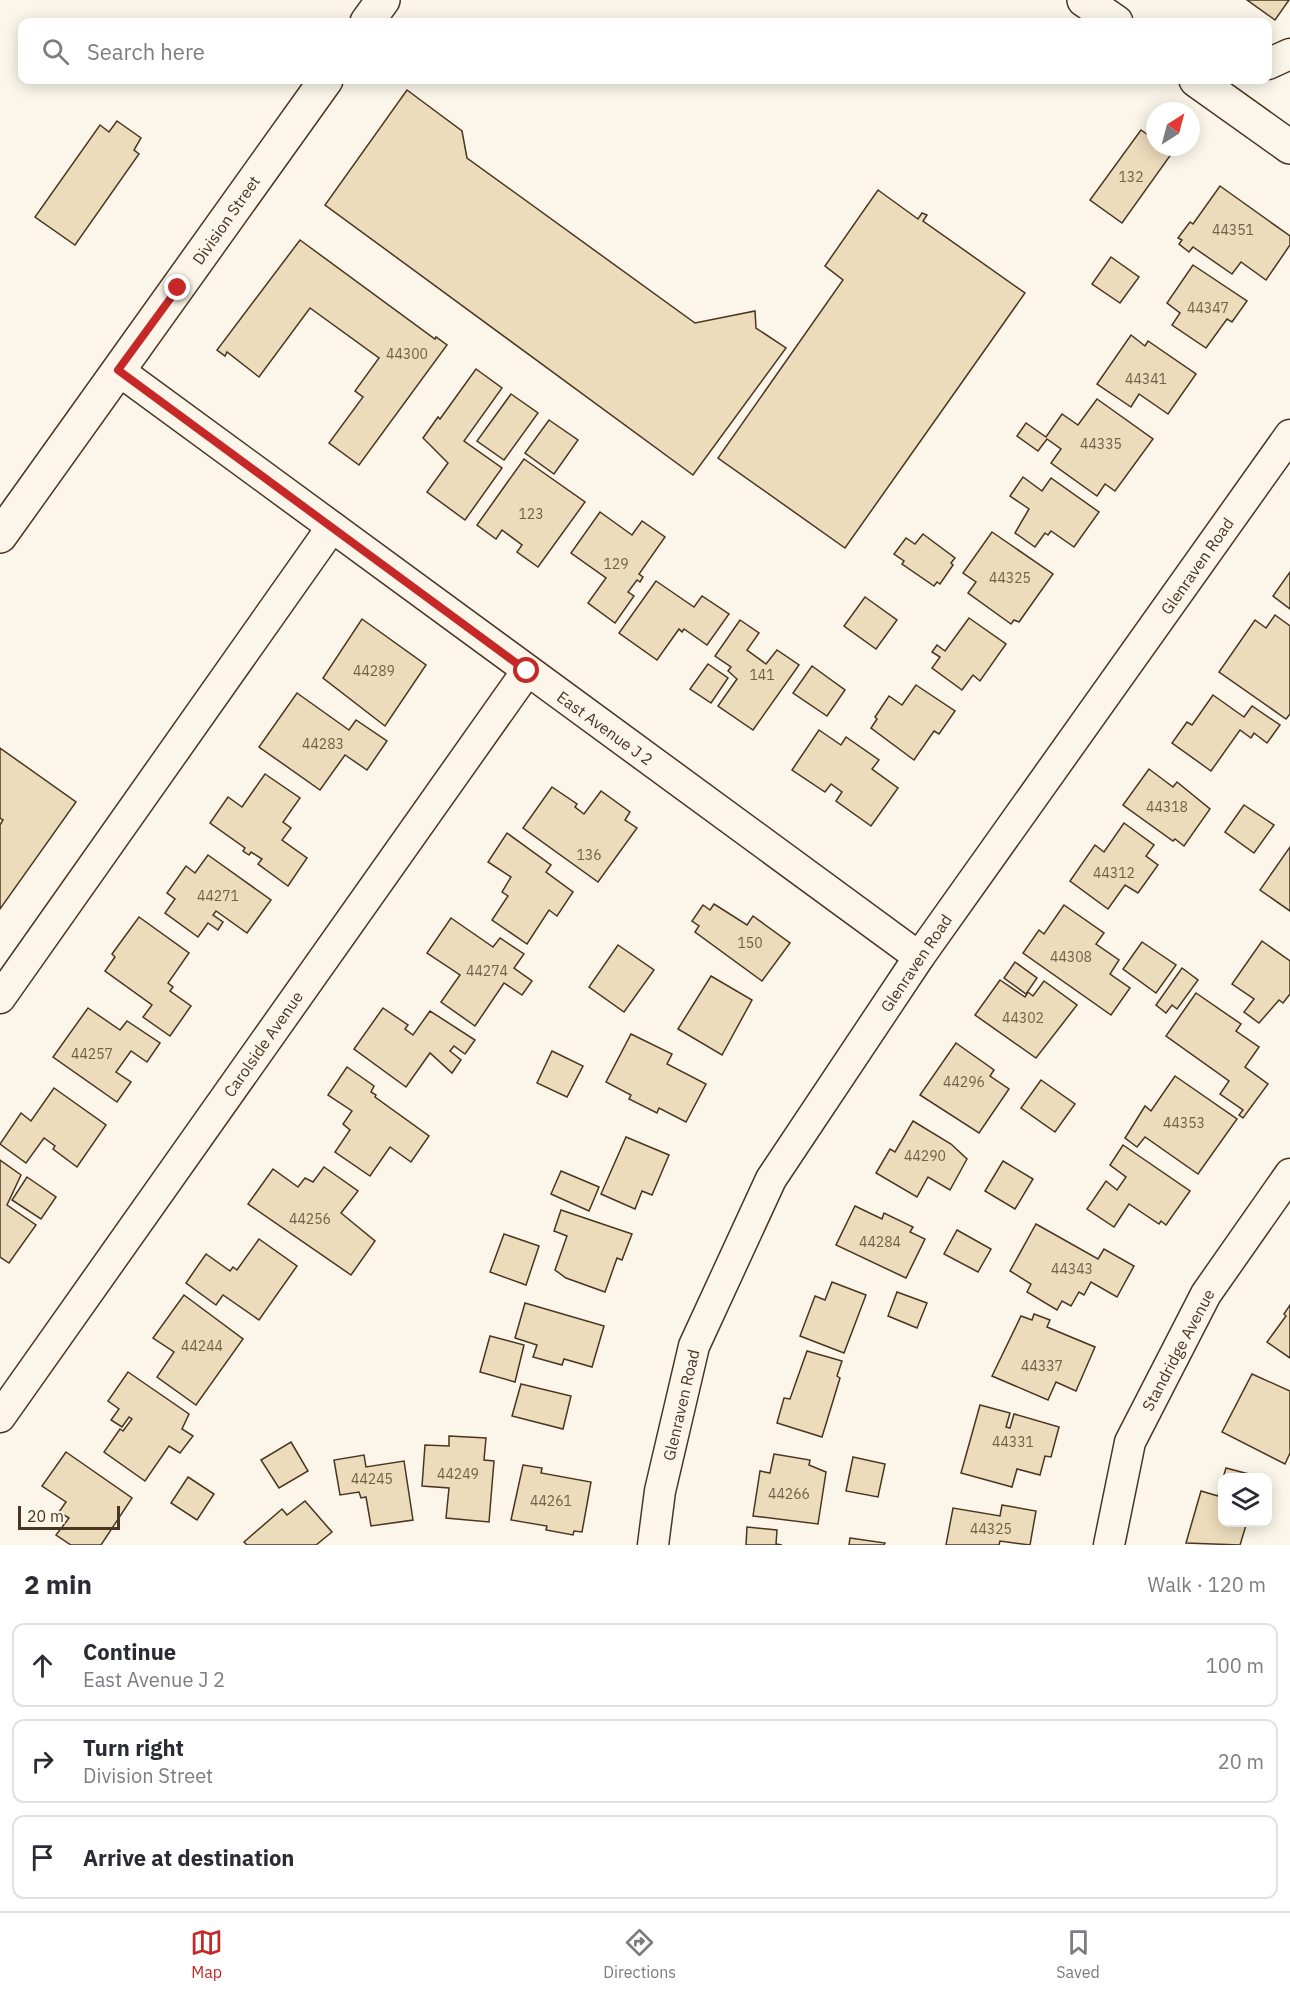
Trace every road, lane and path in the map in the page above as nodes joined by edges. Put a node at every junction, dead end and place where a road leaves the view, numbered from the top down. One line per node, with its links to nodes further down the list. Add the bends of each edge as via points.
1 (383, 0): 3 (main road)
2 (1084, 0): 4 (main road)
3 (370, 18)
4 (1110, 18)
5 (1290, 54): 6 (street)
6 (1272, 62)
7 (323, 84): 10 (main road, Division Street)
8 (1213, 84): 9 (main road)
9 (1290, 147)
10 (118, 370): 12 (street, East Avenue J 2); 13 (main road, Division Street)
11 (1290, 435): 15 (street, Glenraven Road)
12 (332, 527): 14 (street, East Avenue J 2); 16 (street)
13 (0, 536)
14 (527, 671): 15 (street, East Avenue J 2); 18 (street, Carolside Avenue)
15 (919, 957): 19 (street, Glenraven Road, via 771,1179 694,1346 660,1491)
16 (0, 998)
17 (1290, 1174): 20 (street, Standridge Avenue, via 1206,1294 1130,1442)
18 (0, 1417)
19 (653, 1545)
20 (1110, 1545)

